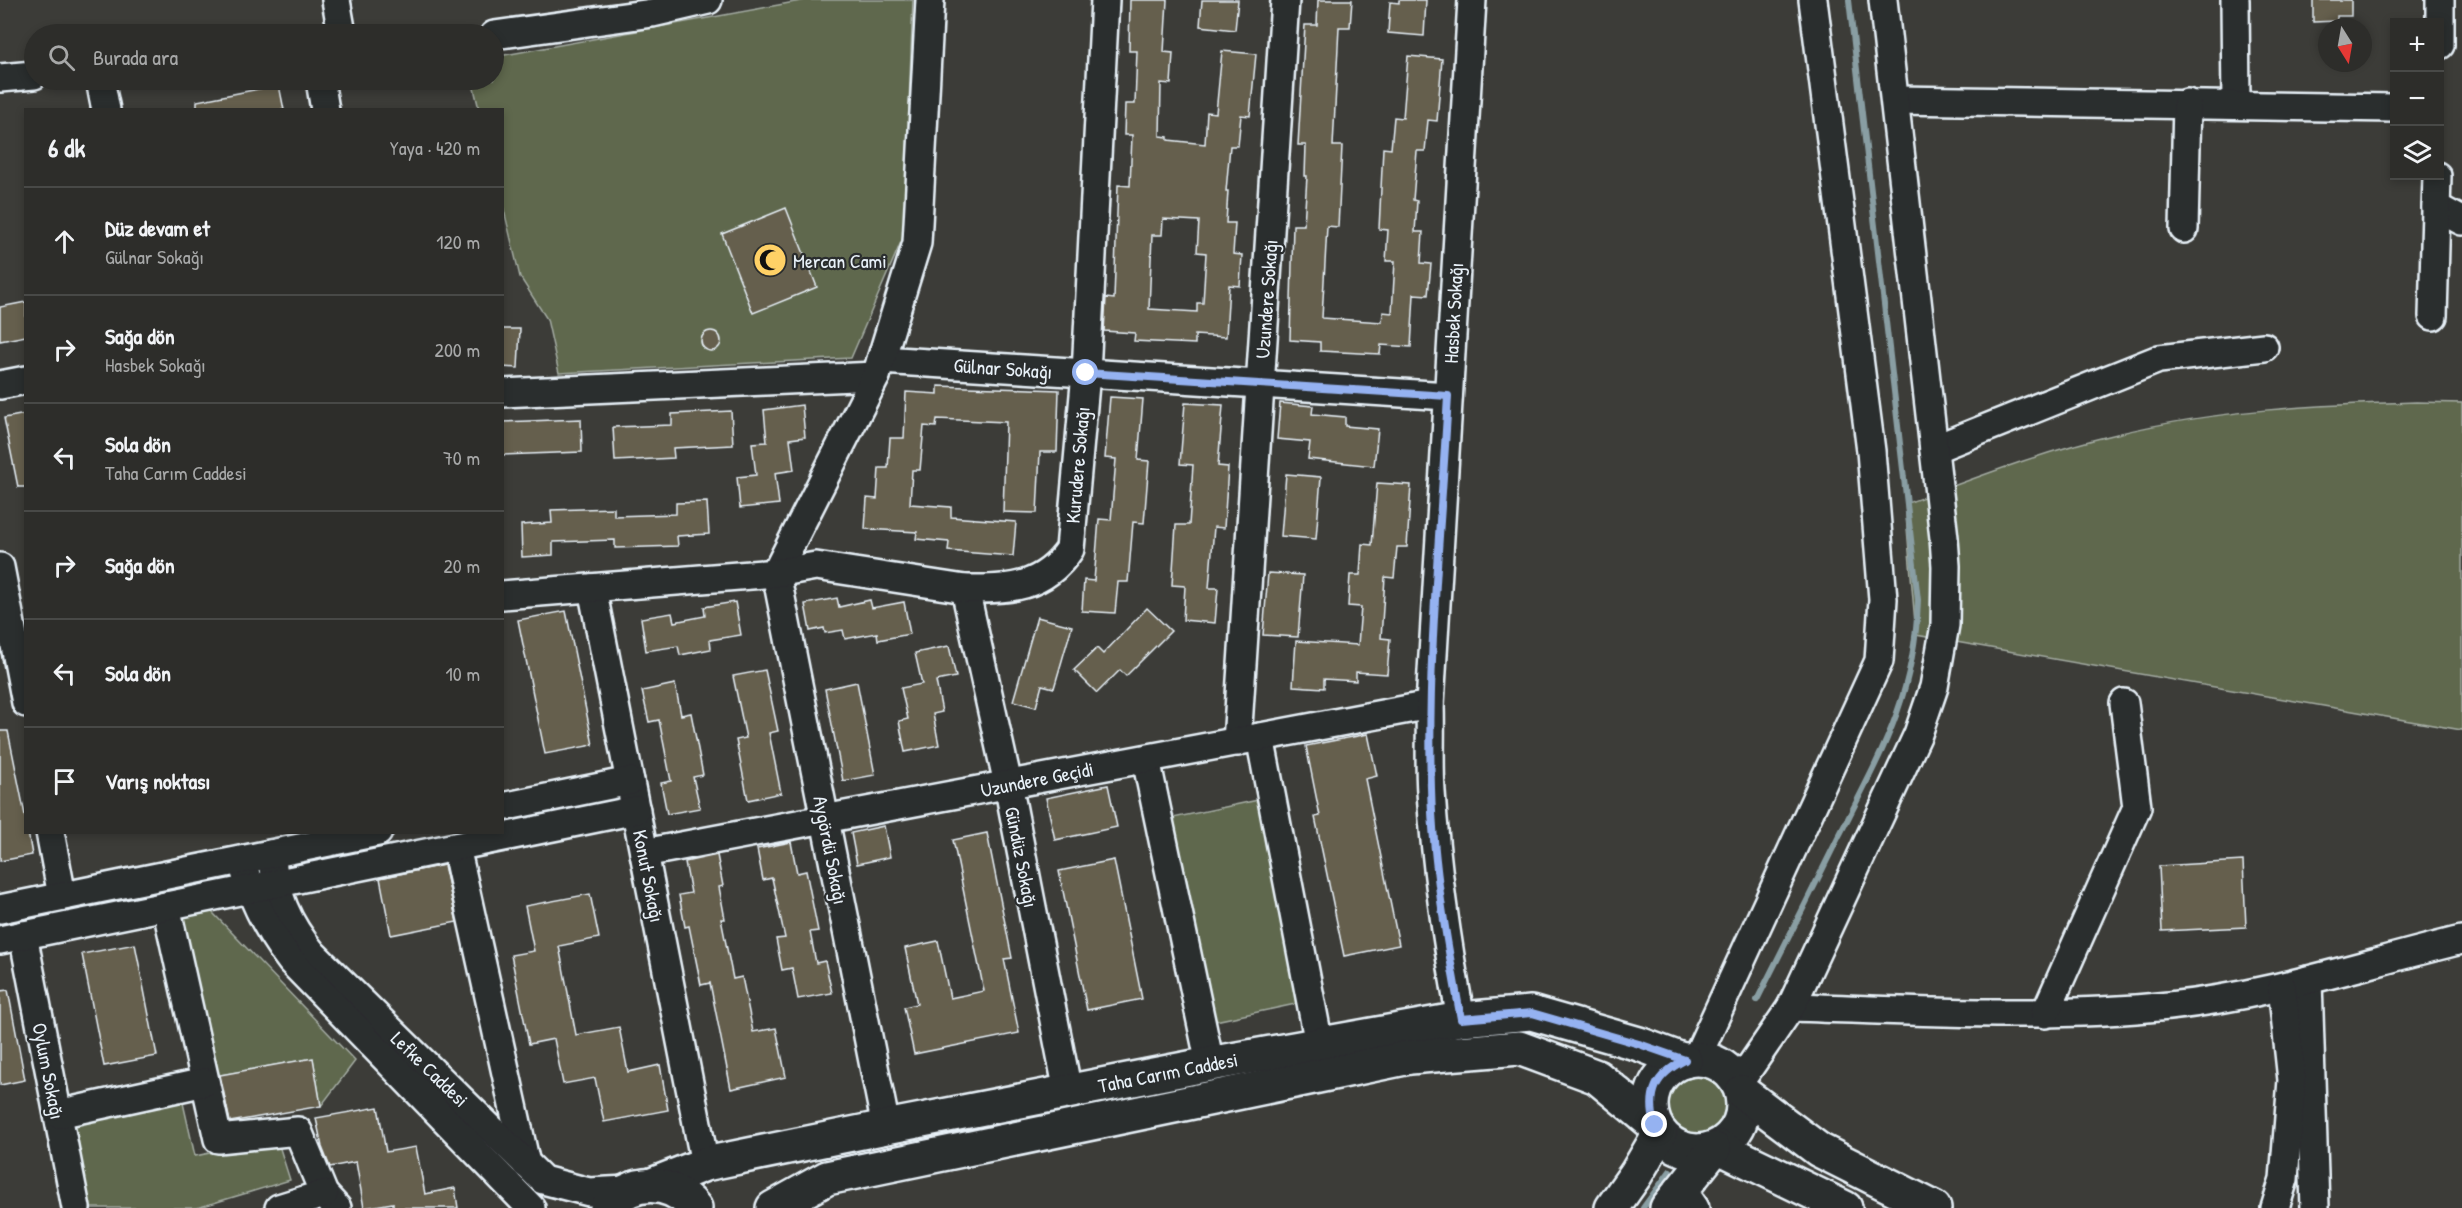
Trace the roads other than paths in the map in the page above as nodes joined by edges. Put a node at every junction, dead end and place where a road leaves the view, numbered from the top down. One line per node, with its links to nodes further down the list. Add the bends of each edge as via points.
1 (336, 0): 12 (street)
2 (708, 0): 13 (street, via 652,13)
3 (930, 0): 30 (street, via 917,243)
4 (1105, 0): 31 (street, Kurudere Sokağı)
5 (1285, 0): 33 (street, Uzundere Sokağı)
6 (1472, 0): 36 (street, Hasbek Sokağı)
7 (1813, 0): 72 (street, via 1871,451 1883,599 1879,661)
8 (1883, 0): 18 (street)
9 (2235, 0): 20 (street)
10 (2440, 0): 11 (street)
11 (2440, 18)
12 (340, 24)
13 (504, 34)
14 (24, 76): 15 (street)
15 (0, 78)
16 (102, 90): 21 (street)
17 (322, 90): 22 (street)
18 (1896, 100): 19 (street); 37 (street)
19 (2187, 103): 20 (street); 27 (street)
20 (2236, 105): 23 (street)
21 (106, 108)
22 (325, 108)
23 (2390, 108)
24 (2437, 180): 25 (street)
25 (2436, 207): 26 (street); 28 (street)
26 (2462, 221)
27 (2184, 229)
28 (2433, 316)
29 (2264, 347): 37 (street, via 2159,359)
30 (879, 368): 31 (street, Gülnar Sokağı); 35 (street, Gülnar Sokağı); 39 (street)
31 (1086, 373): 33 (street, Gülnar Sokağı); 41 (street, Kurudere Sokağı, via 1070,549 1056,567 1036,580 1010,587)
32 (24, 380): 34 (street)
33 (1260, 384): 36 (street, Gülnar Sokağı); 46 (street, Uzundere Sokağı)
34 (0, 385)
35 (504, 393)
36 (1448, 396): 45 (street, Hasbek Sokağı)
37 (1934, 449): 68 (street, via 1947,593 1934,687 1911,749)
38 (0, 567): 43 (street)
39 (776, 573): 40 (street, Kurudere Sokağı); 41 (street, Kurudere Sokağı, via 816,566); 52 (street, Aygördü Sokağı)
40 (592, 588): 42 (street, Kurudere Sokağı); 48 (street, Konut Sokağı)
41 (965, 589): 49 (street, Gündüz Sokağı)
42 (504, 595)
43 (18, 687)
44 (2124, 703): 69 (street, via 2137,807)
45 (1430, 705): 46 (street, Uzundere Geçidi); 70 (street, Hasbek Sokağı, via 1435,843)
46 (1249, 739): 47 (street, Uzundere Geçidi); 71 (street, Uzundere Sokağı)
47 (1146, 759): 49 (street, Uzundere Geçidi); 73 (street)
48 (630, 781): 50 (street); 51 (street, Konut Sokağı)
49 (1008, 784): 52 (street, Uzundere Geçidi); 76 (street, Gündüz Sokağı)
50 (504, 807)
51 (636, 810): 55 (street); 56 (street, Konut Sokağı)
52 (825, 819): 56 (street, Uzundere Geçidi); 78 (street, Aygördü Sokağı)
53 (50, 834): 61 (street)
54 (368, 834): 57 (street)
55 (456, 847): 59 (street); 81 (street)
56 (644, 853): 82 (street, Konut Sokağı)
57 (271, 854): 58 (street); 59 (street, Lefke Caddesi)
58 (242, 860): 60 (street, Lefke Caddesi); 61 (street)
59 (275, 884): 60 (street); 81 (street, Lefke Caddesi, via 293,928 313,954)
60 (249, 890): 62 (street); 88 (street, Lefke Caddesi, via 269,930 291,961)
61 (62, 896): 63 (street)
62 (166, 906): 64 (street); 74 (street)
63 (0, 909)
64 (12, 937): 77 (street, Oylum Sokağı)
65 (2462, 940): 66 (street)
66 (2308, 980): 67 (street); 95 (street)
67 (2282, 987): 69 (street, via 2170,1006); 94 (street, via 2292,1080 2284,1179)
68 (1791, 1007): 69 (street); 75 (street)
69 (2044, 1014)
70 (1461, 1019): 71 (main road, Taha Carım Caddesi); 72 (main road, Taha Carım Caddesi, via 1532,1013)
71 (1319, 1044): 73 (main road, Taha Carım Caddesi)
72 (1690, 1060): 75 (main road, via 1720,1065 1731,1073); 79 (main road, via 1670,1068 1652,1093 1651,1109)
73 (1209, 1064): 76 (main road, Taha Carım Caddesi)
74 (205, 1082): 77 (street); 84 (street, via 218,1139 298,1131)
75 (1740, 1088): 80 (main road, via 1744,1108 1740,1124); 93 (main road, via 1819,1150)
76 (1068, 1092): 78 (main road, Taha Carım Caddesi)
77 (58, 1114): 86 (street, Oylum Sokağı)
78 (886, 1127): 82 (main road, Taha Carım Caddesi)
79 (1657, 1129): 80 (main road, via 1684,1150); 90 (main road, Taha Carım Caddesi, via 1597,1077 1519,1048 1410,1057 827,1178); 91 (main road, via 1636,1174)
80 (1716, 1148): 85 (main road); 92 (main road)
81 (526, 1164): 83 (street, Lefke Caddesi, via 543,1180 558,1186)
82 (705, 1164): 83 (main road, Taha Carım Caddesi)
83 (629, 1194): 89 (main road, via 677,1192)
84 (331, 1201): 87 (street)
85 (1681, 1202)
86 (76, 1208)
87 (279, 1208)
88 (531, 1208)
89 (695, 1208)
90 (773, 1208)
91 (1612, 1208)
92 (1845, 1208)
93 (1934, 1208)
94 (2276, 1208)
95 (2315, 1208)

